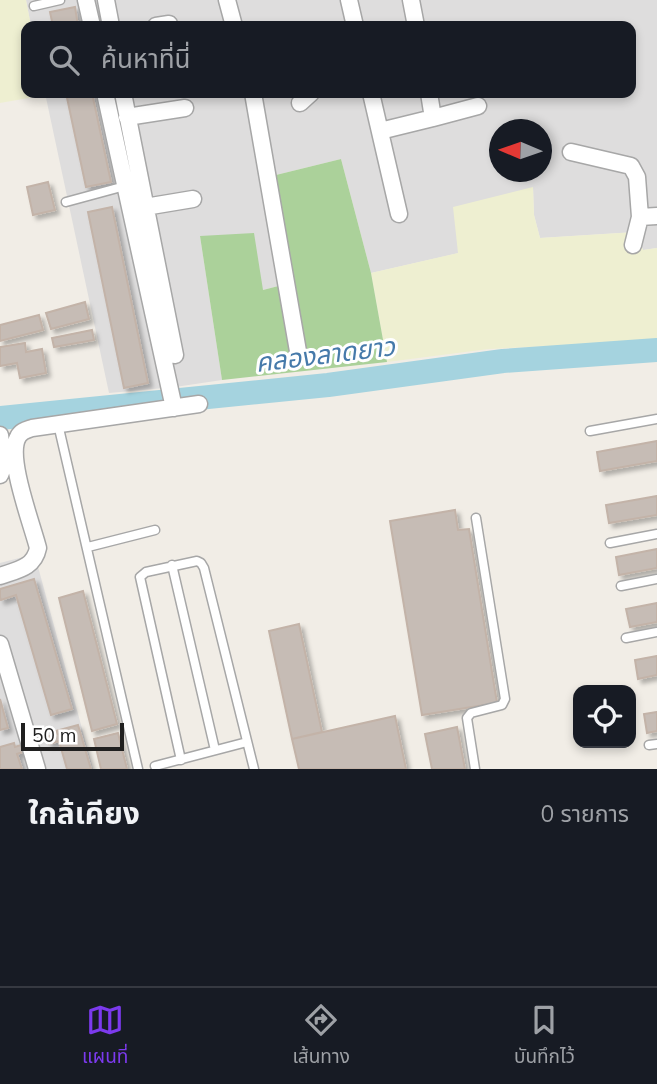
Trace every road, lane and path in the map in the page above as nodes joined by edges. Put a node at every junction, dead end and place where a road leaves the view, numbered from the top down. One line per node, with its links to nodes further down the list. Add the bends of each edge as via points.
1 (60, 0): 7 (lane)
2 (86, 0): 8 (street)
3 (106, 0): 9 (street)
4 (227, 0): 10 (street)
5 (349, 0): 11 (street)
6 (411, 0): 12 (street)
7 (34, 6)
8 (91, 21)
9 (110, 21)
10 (233, 21)
11 (354, 21)
12 (415, 21)
13 (106, 98): 24 (street)
14 (124, 98): 20 (street)
15 (254, 98): 33 (street)
16 (372, 98): 22 (street)
17 (430, 98): 21 (street)
18 (478, 106): 21 (street)
19 (185, 108): 20 (street)
20 (127, 117): 27 (street)
21 (433, 118): 22 (street)
22 (380, 131): 28 (street)
23 (571, 152): 30 (street, via 631,166 637,177)
24 (125, 186): 26 (lane); 35 (street)
25 (193, 199): 27 (street)
26 (66, 202)
27 (145, 207): 32 (street)
28 (399, 214)
29 (657, 216): 30 (street)
30 (640, 217): 31 (street)
31 (633, 245)
32 (176, 355)
33 (299, 357)
34 (199, 404): 35 (street)
35 (173, 405): 37 (street)
36 (657, 419): 38 (lane)
37 (58, 424): 45 (lane); 47 (street, via 32,428 17,438 16,464 38,548 28,567)
38 (590, 431)
39 (0, 435): 40 (street, via 4,465)
40 (0, 475)
41 (476, 518): 60 (lane, via 505,699 502,705 467,718)
42 (155, 530): 45 (lane)
43 (657, 534): 44 (lane)
44 (610, 543)
45 (88, 547): 58 (lane)
46 (172, 565): 53 (lane, via 197,561 204,568); 54 (lane); 55 (lane, via 140,577)
47 (0, 576)
48 (657, 579): 49 (lane)
49 (621, 586)
50 (657, 632): 51 (lane)
51 (626, 638)
52 (0, 644): 57 (street)
53 (247, 742): 54 (lane); 59 (lane)
54 (215, 750): 55 (lane)
55 (181, 760): 56 (lane)
56 (155, 766)
57 (37, 769)
58 (138, 769)
59 (254, 769)
60 (475, 769)

